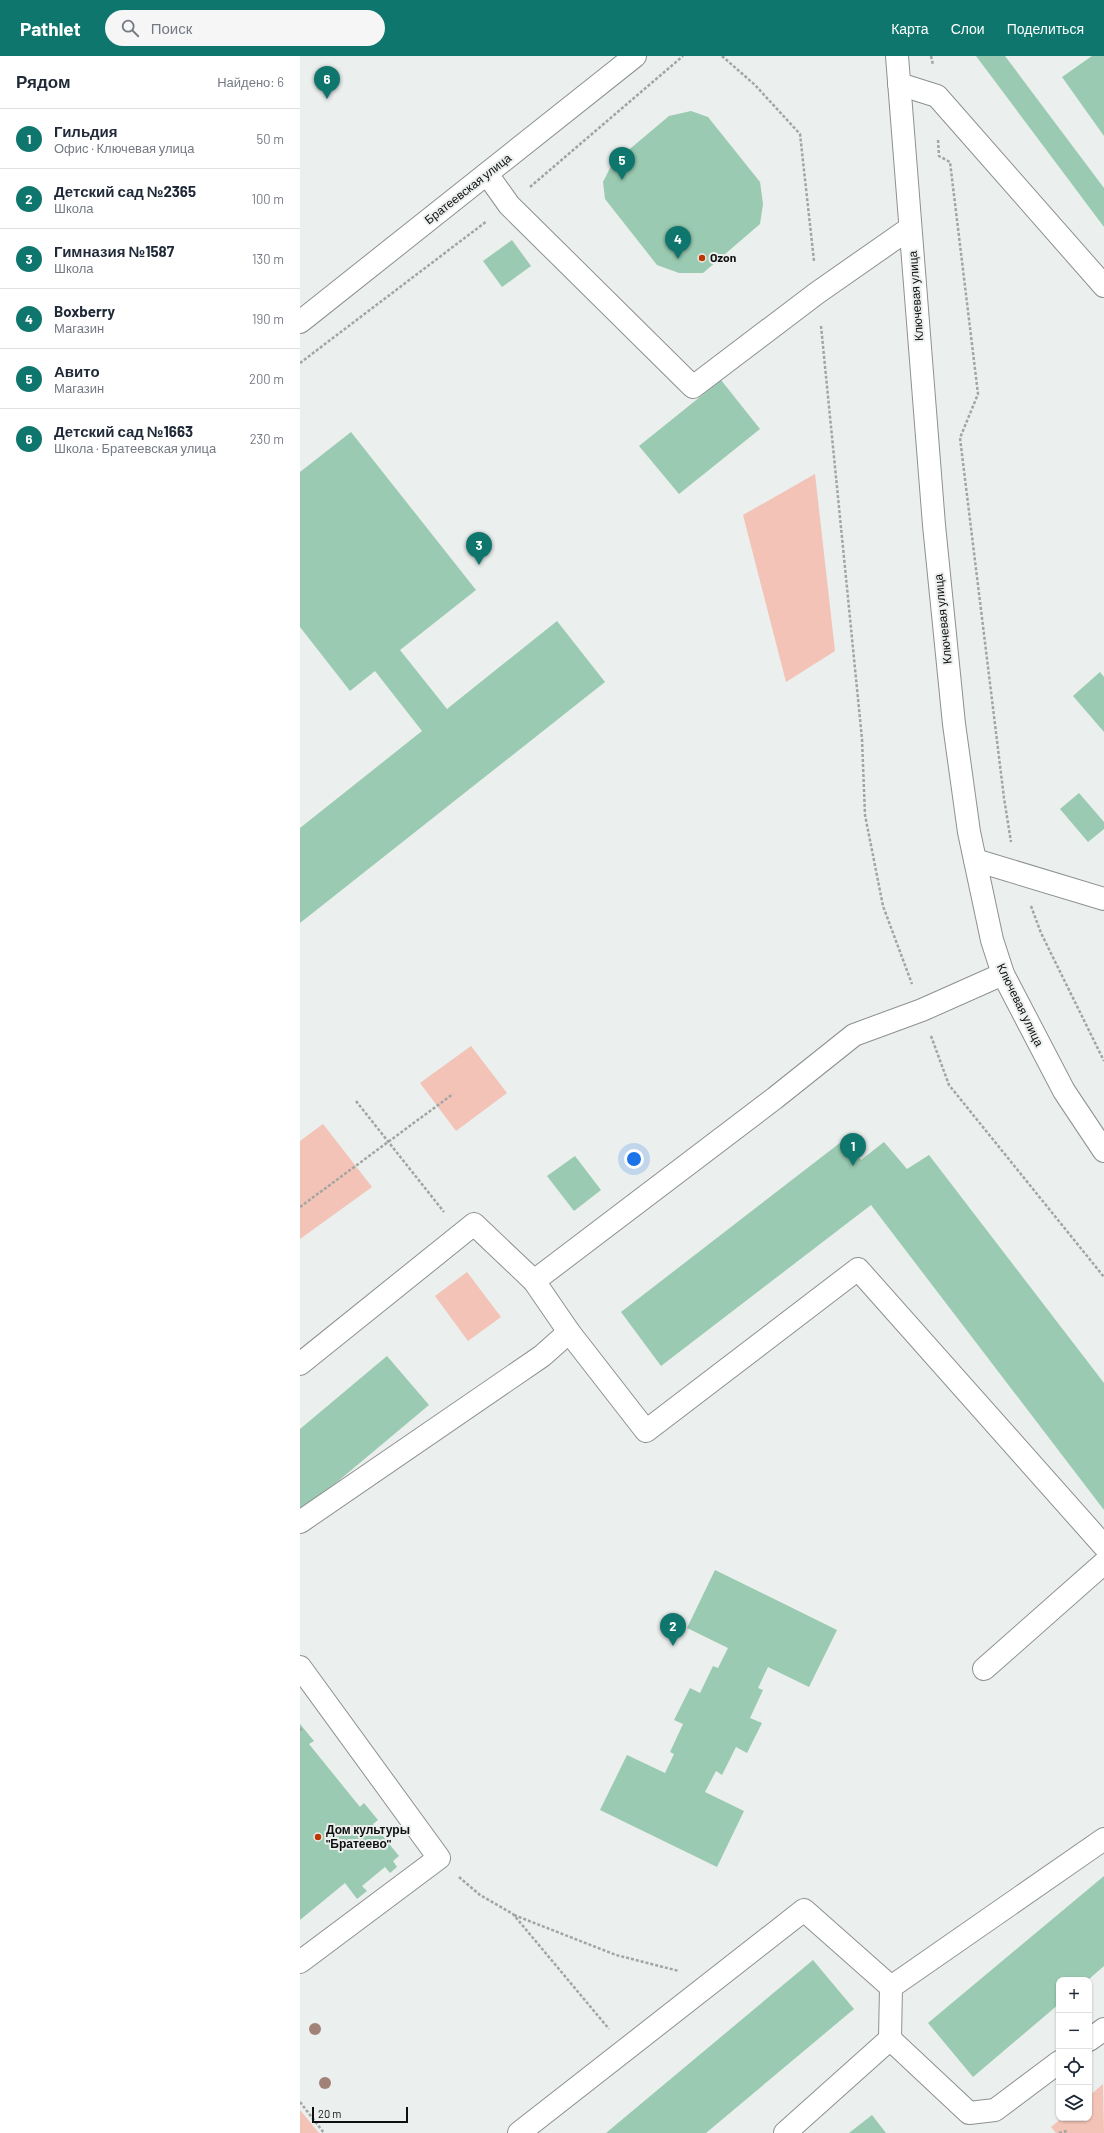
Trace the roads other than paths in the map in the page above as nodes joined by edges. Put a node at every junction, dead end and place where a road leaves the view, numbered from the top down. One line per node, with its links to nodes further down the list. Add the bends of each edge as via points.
1 (635, 56): 4 (street, Братеевская улица)
2 (897, 56): 3 (street, Ключевая улица)
3 (899, 84): 5 (street, Ключевая улица); 6 (street, via 937,96)
4 (487, 174): 5 (street, via 509,205 693,387 817,293); 7 (street, Братеевская улица)
5 (910, 228): 8 (street, Ключевая улица, via 929,471 954,724)
6 (1104, 286)
7 (300, 322)
8 (975, 860): 9 (street); 10 (street, Ключевая улица, via 992,940)
9 (1104, 899)
10 (1003, 974): 11 (street, Ключевая улица, via 1064,1091); 12 (street, via 922,1010 854,1035)
11 (1104, 1151)
12 (534, 1281): 13 (street); 14 (street, via 474,1224)
13 (569, 1332): 15 (street, via 542,1356); 16 (street, via 646,1431 858,1269)
14 (300, 1364)
15 (300, 1522)
16 (1104, 1546)
17 (1104, 1563): 19 (street)
18 (300, 1667): 21 (street, via 439,1858)
19 (984, 1669)
20 (1104, 1839): 22 (street)
21 (300, 1962)
22 (890, 1987): 25 (street); 27 (street, via 804,1910)
23 (1104, 2029): 24 (street)
24 (1092, 2038)
25 (890, 2039): 26 (street, via 969,2113 995,2110); 28 (street)
26 (1056, 2064)
27 (518, 2133)
28 (785, 2133)

